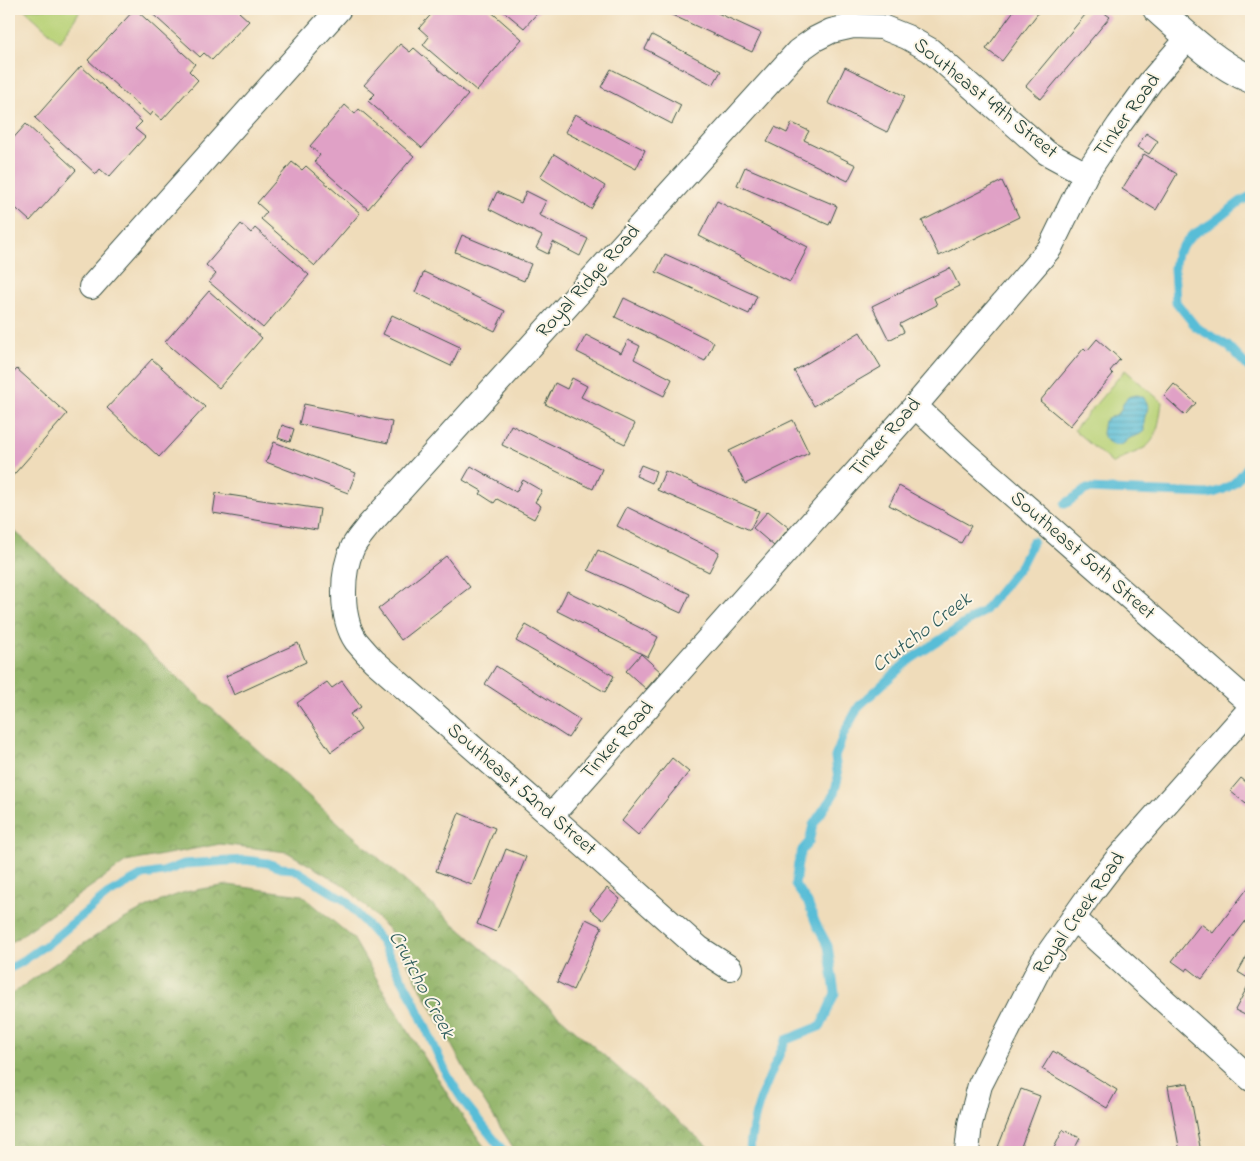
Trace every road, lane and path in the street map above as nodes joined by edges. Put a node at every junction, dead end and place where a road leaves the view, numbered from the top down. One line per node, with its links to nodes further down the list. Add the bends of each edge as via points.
1 (339, 9): 7 (street)
2 (1157, 9): 4 (street)
3 (882, 27): 6 (street, Southeast 49th Street, via 930,50 1047,152); 9 (street, Royal Ridge Road, via 853,26 831,31 798,51 369,525 353,547)
4 (1189, 37): 5 (street, via 1236,73); 6 (street, Tinker Road, via 1151,81)
5 (1251, 79)
6 (1086, 174): 8 (street, Tinker Road, via 1050,248)
7 (91, 287)
8 (915, 406): 10 (street, Southeast 50th Street); 12 (street, Tinker Road)
9 (344, 592): 12 (street, Southeast 52nd Street, via 346,617 355,640 374,661)
10 (1251, 704)
11 (1251, 708): 13 (street, Royal Creek Road, via 1117,858)
12 (551, 816): 14 (street, Southeast 52nd Street, via 699,948)
13 (1073, 918): 15 (street); 16 (street, Royal Creek Road, via 1043,961 980,1085)
14 (730, 968)
15 (1251, 1079)
16 (966, 1152)

